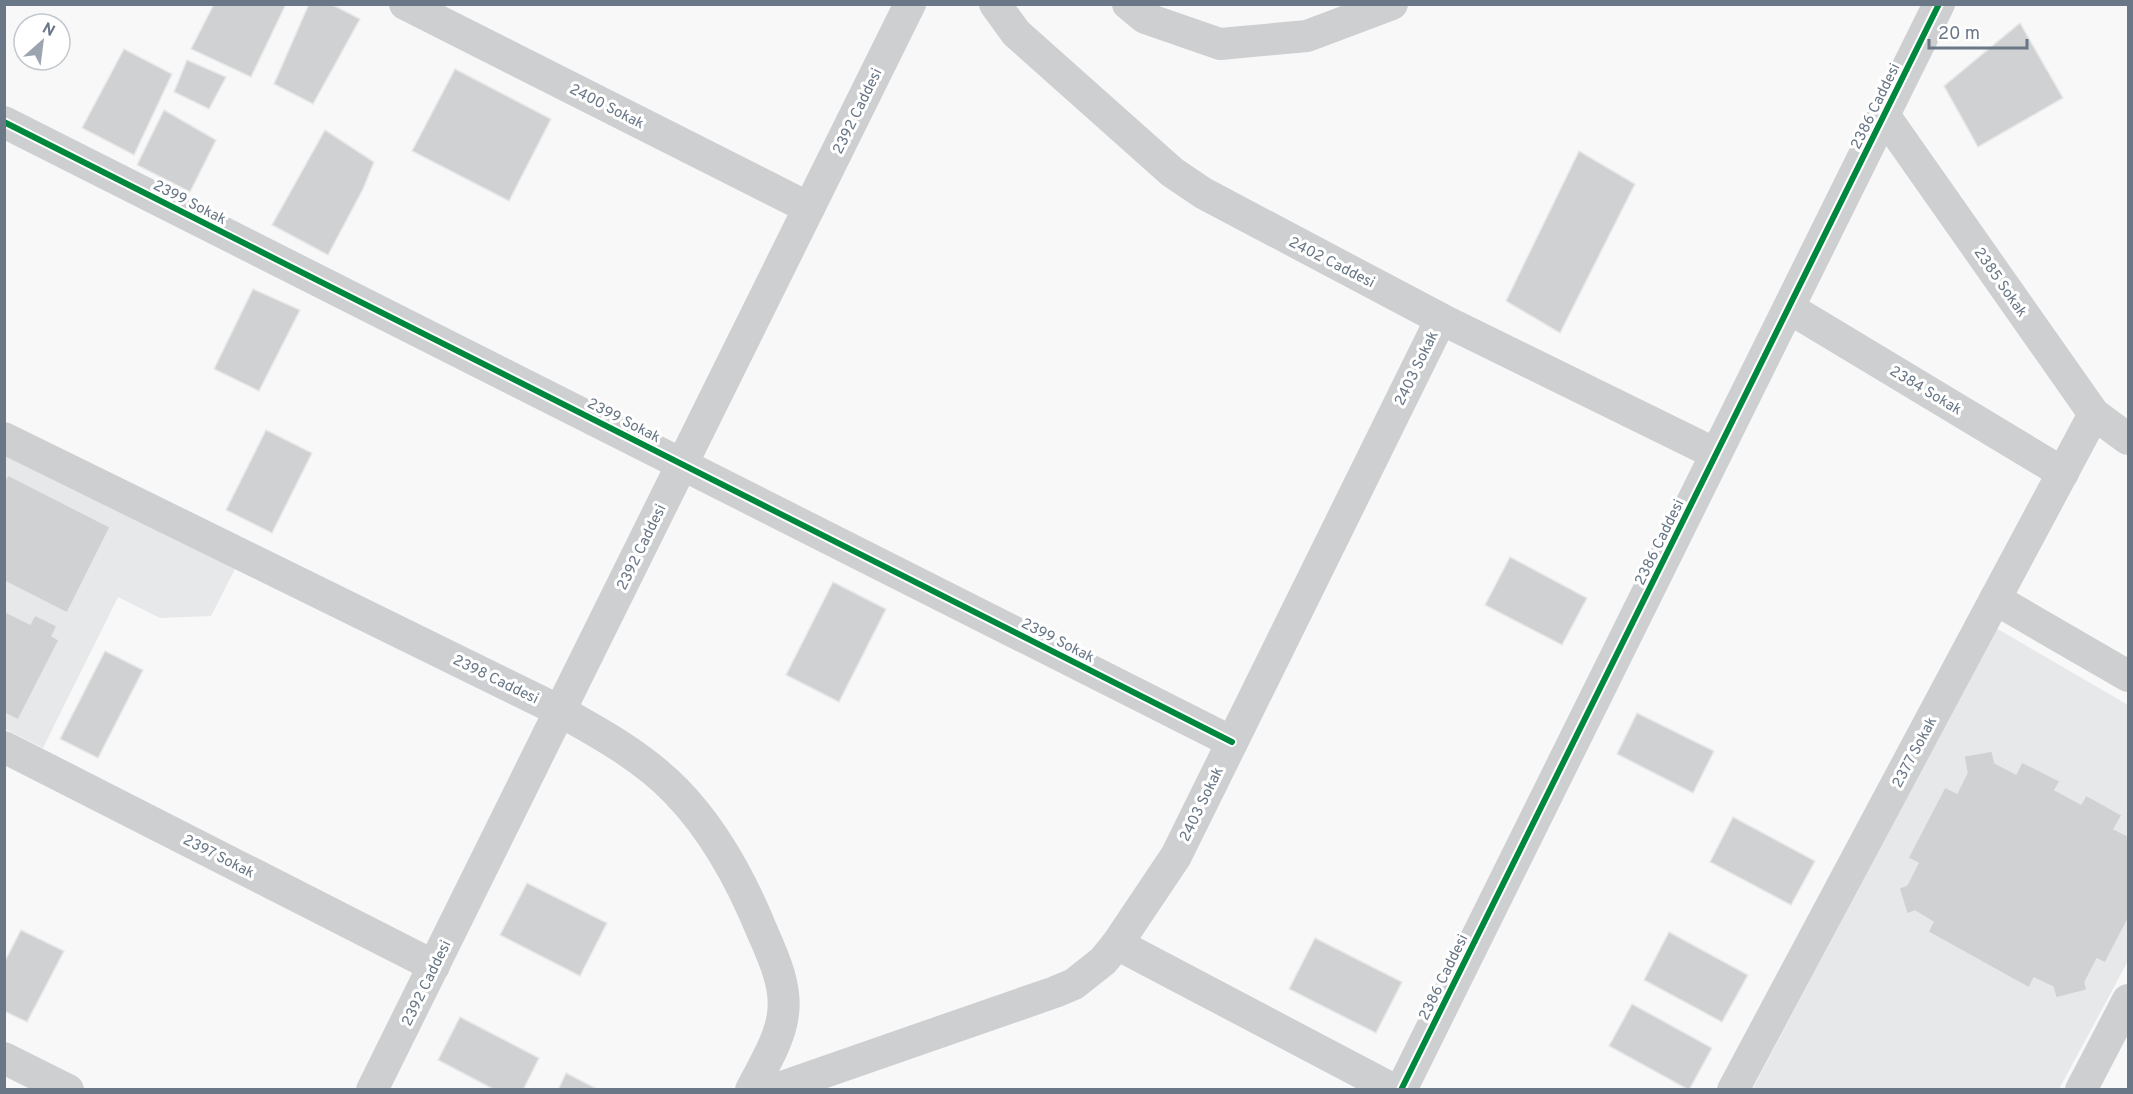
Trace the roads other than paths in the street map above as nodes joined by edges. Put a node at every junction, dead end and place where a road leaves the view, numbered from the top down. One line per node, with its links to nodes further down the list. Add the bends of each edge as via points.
1 (405, 4): 9 (street, 2400 Sokak)
2 (910, 4): 9 (street, 2392 Caddesi)
3 (995, 4): 11 (street, 2402 Caddesi, via 1016,33 1172,172 1250,219)
4 (1128, 4): 5 (street, via 1145,18 1220,44 1307,36)
5 (1392, 4)
6 (1939, 4): 7 (street, 2386 Caddesi)
7 (1884, 115): 10 (street, 2386 Caddesi); 12 (street, 2385 Sokak)
8 (4, 122): 16 (street, 2399 Sokak)
9 (809, 208): 16 (street, 2392 Caddesi)
10 (1789, 308): 15 (street, 2386 Caddesi); 17 (street, 2384 Sokak)
11 (1441, 319): 15 (street, 2402 Caddesi); 21 (street, 2403 Sokak)
12 (2094, 414): 14 (street, 2385 Sokak); 17 (street, 2377 Sokak)
13 (4, 438): 20 (street, 2398 Caddesi)
14 (2128, 439)
15 (1716, 454): 32 (street, 2386 Caddesi)
16 (683, 463): 20 (street, 2392 Caddesi); 21 (street, 2399 Sokak)
17 (2063, 473): 18 (street, 2377 Sokak)
18 (1995, 599): 19 (street); 33 (street, 2377 Sokak)
19 (2128, 676)
20 (560, 711): 24 (street, 2392 Caddesi); 29 (street, 2398 Caddesi, via 638,758 677,792 715,841 748,897 782,984 783,1014 775,1041)
21 (1232, 742): 23 (street, 2403 Sokak, via 1176,856)
22 (4, 747): 24 (street, 2397 Sokak)
23 (1117, 944): 30 (street, 2403 Sokak, via 1074,984); 31 (street)
24 (434, 966): 28 (street, 2392 Caddesi)
25 (2128, 1000): 34 (street)
26 (4, 1058): 27 (street)
27 (68, 1089)
28 (372, 1089)
29 (751, 1089)
30 (773, 1089)
31 (1394, 1089)
32 (1401, 1089)
33 (1734, 1089)
34 (2081, 1089)

